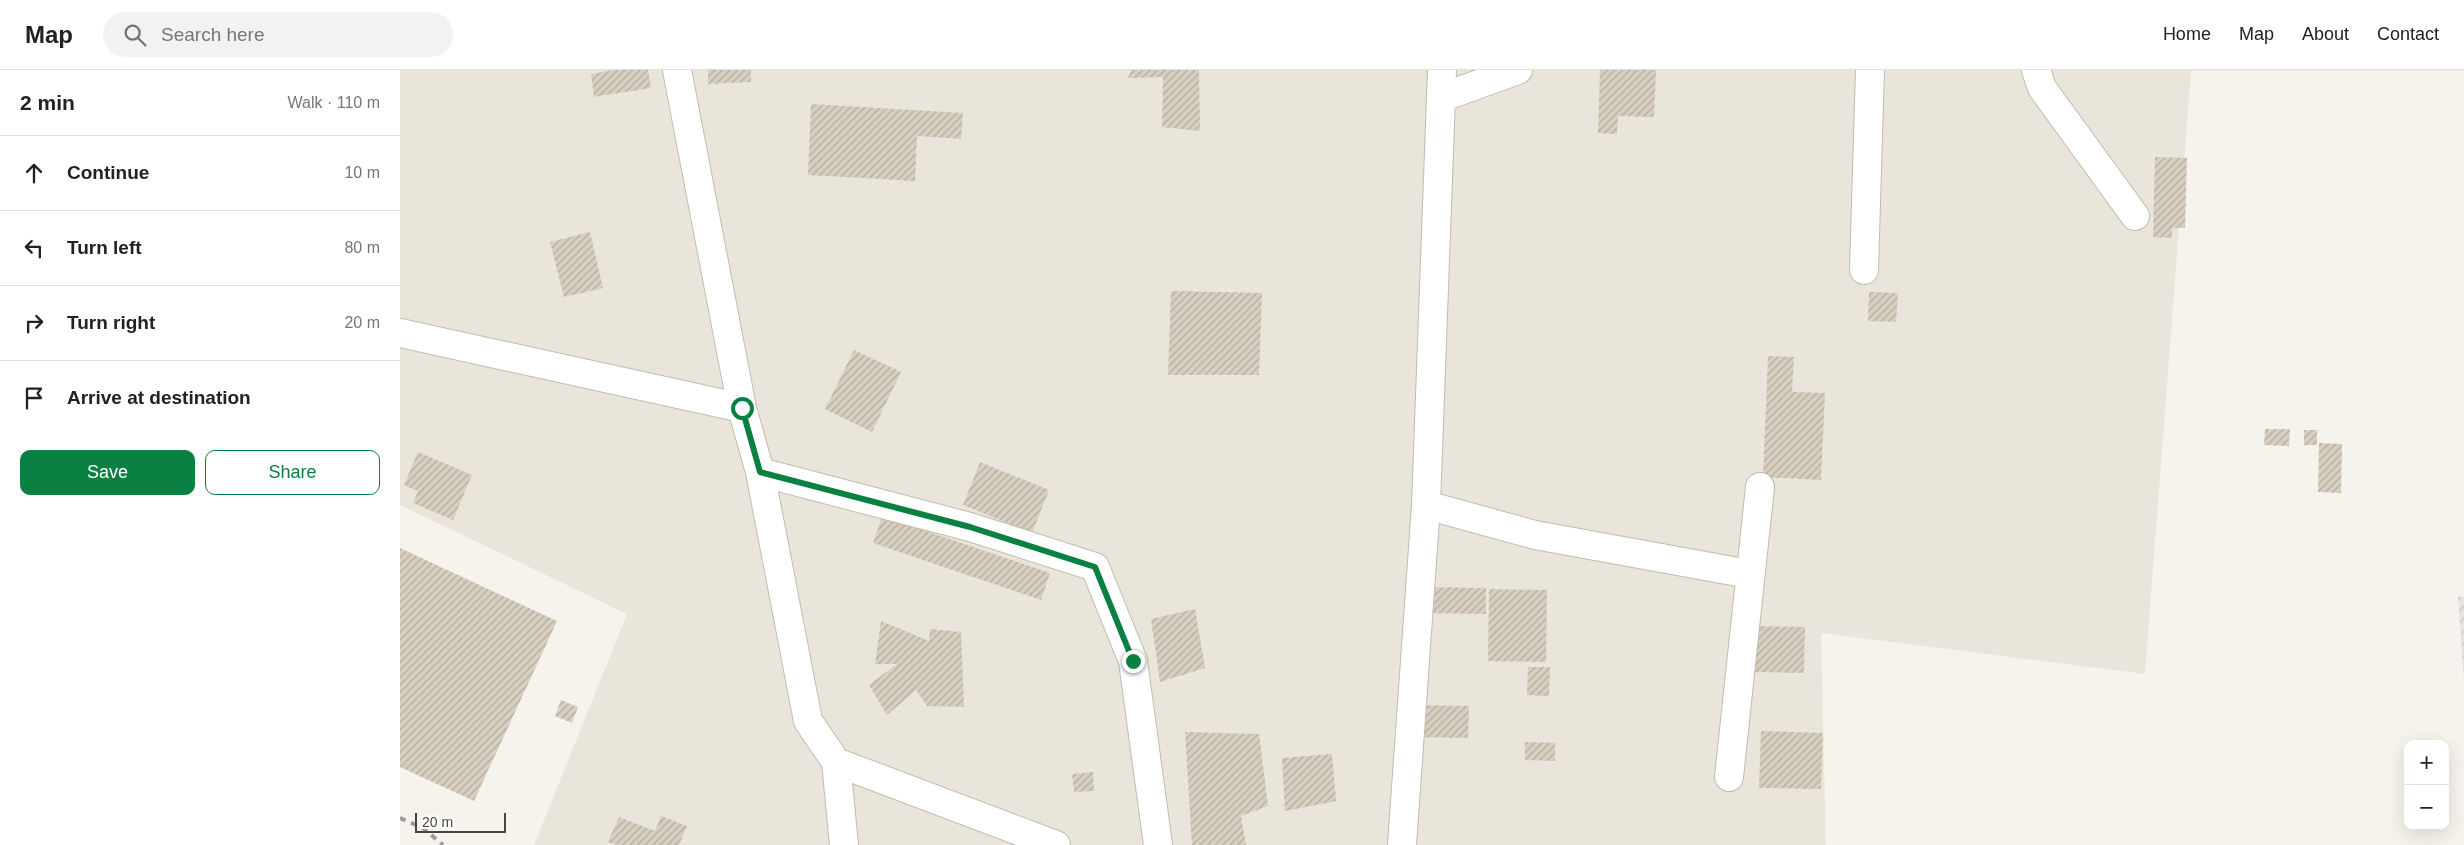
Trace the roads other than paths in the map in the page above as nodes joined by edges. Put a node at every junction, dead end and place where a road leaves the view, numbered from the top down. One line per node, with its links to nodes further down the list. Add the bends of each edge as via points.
1 (677, 70): 10 (street)
2 (1442, 70): 6 (street)
3 (1518, 70): 6 (street)
4 (1870, 70): 8 (street)
5 (2036, 70): 7 (street, via 2042,88)
6 (1443, 97): 13 (street)
7 (2135, 216)
8 (1864, 270)
9 (400, 333): 10 (street)
10 (742, 408): 11 (street)
11 (760, 472): 15 (street, via 808,721); 19 (street, via 970,527 1095,567 1133,661)
12 (1760, 487): 14 (street)
13 (1426, 505): 14 (street, via 1535,535); 20 (street)
14 (1749, 574): 16 (street)
15 (836, 762): 17 (street); 18 (street)
16 (1729, 777)
17 (844, 845)
18 (1056, 845)
19 (1158, 845)
20 (1402, 845)

